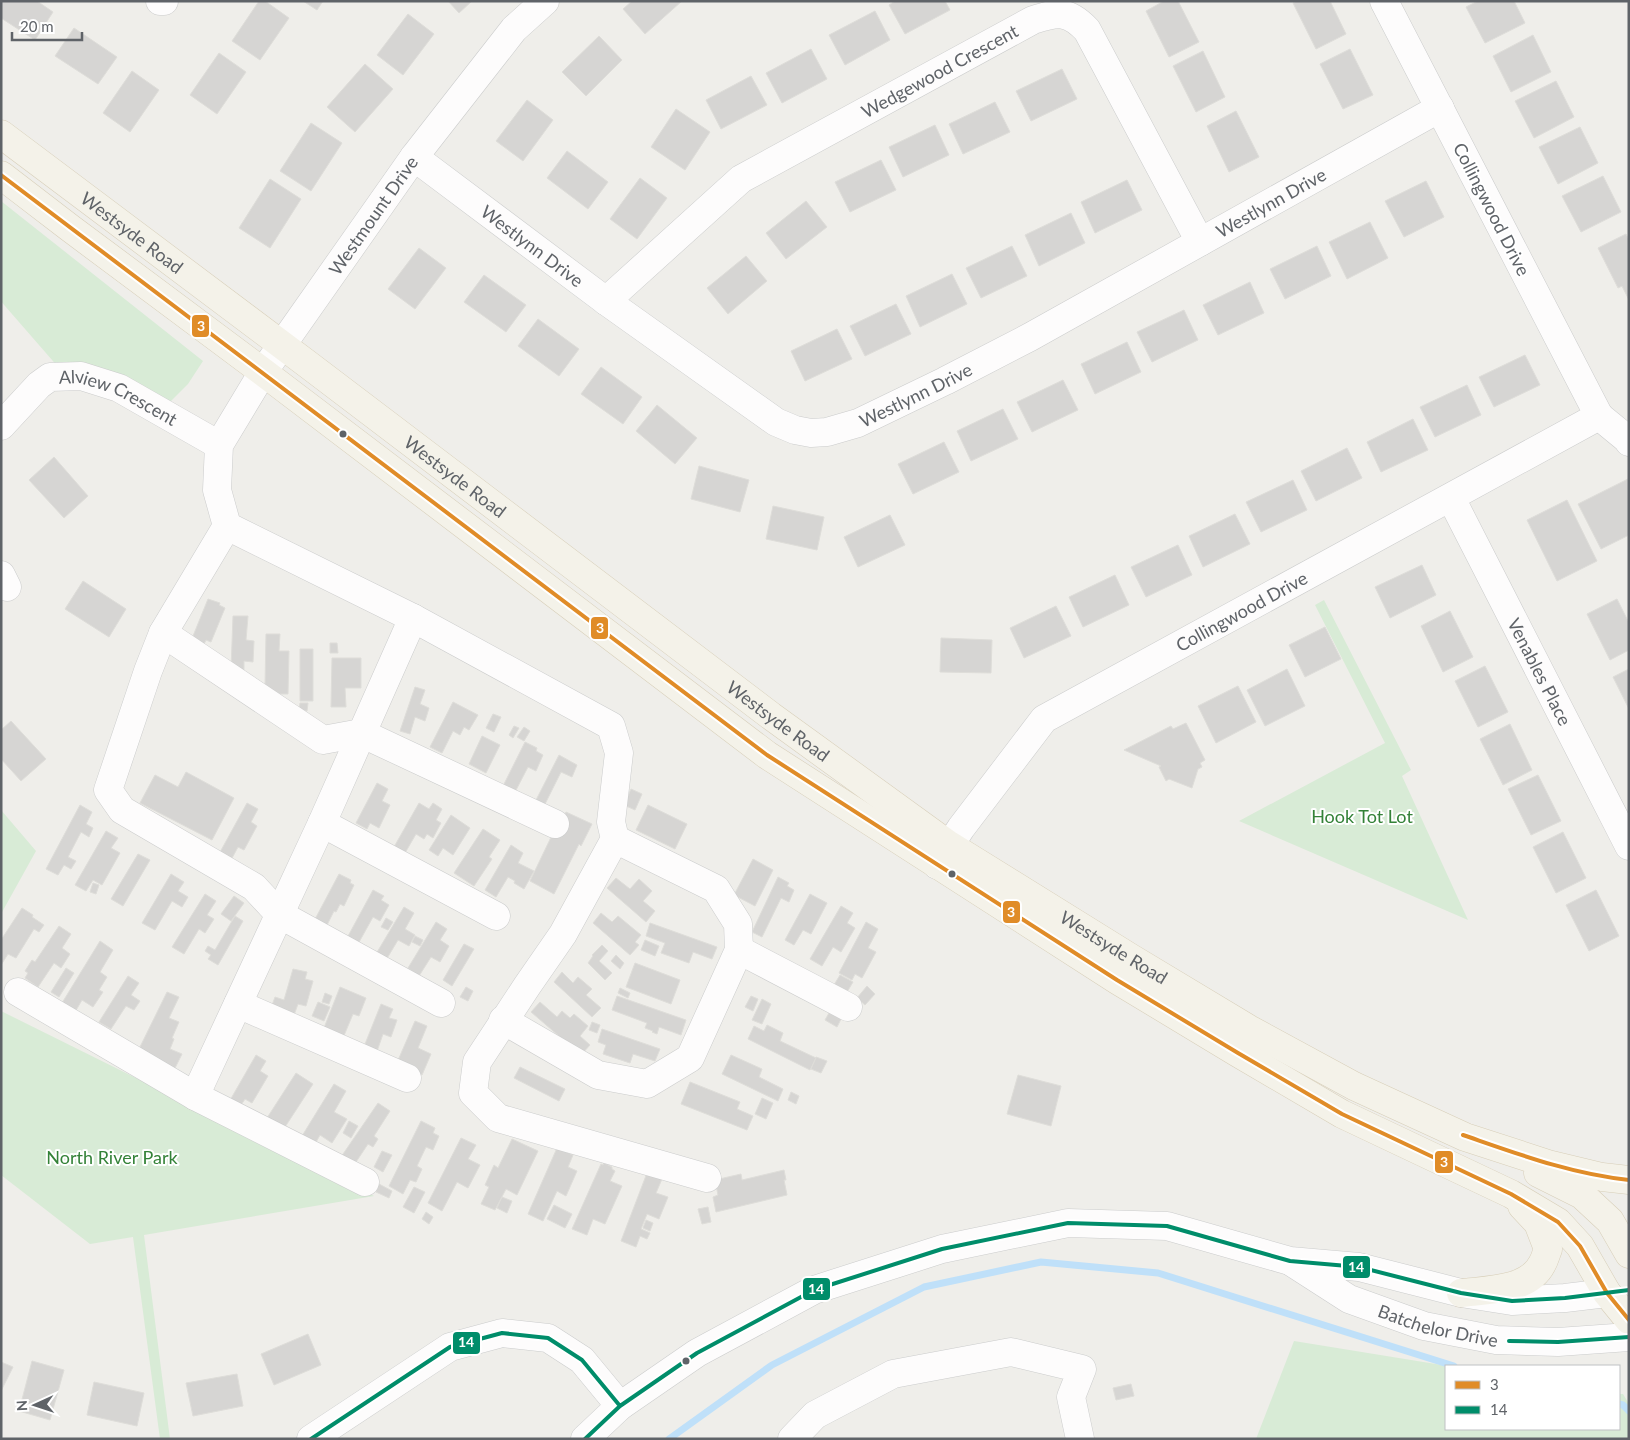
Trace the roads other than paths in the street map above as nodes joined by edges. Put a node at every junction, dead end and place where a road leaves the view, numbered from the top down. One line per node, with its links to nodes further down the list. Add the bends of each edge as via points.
1 (160, 1): 2 (street)
2 (164, 1)
3 (545, 1): 7 (street, Westmount Drive, via 514,29)
4 (1384, 1): 5 (street, Collingwood Drive)
5 (1440, 108): 9 (street, Westlynn Drive); 13 (street, Collingwood Drive)
6 (1, 134): 11 (main road, Westsyde Road)
7 (414, 157): 10 (street, Westlynn Drive); 11 (street, Westmount Drive)
8 (1, 175): 12 (main road, Westsyde Road)
9 (1200, 242): 10 (street, Westlynn Drive, via 945,381 858,423 827,432 795,430 776,422); 10 (street, Wedgewood Crescent, via 1087,30 1077,19 1064,14 1049,15 1033,20 741,179)
10 (606, 301)
11 (282, 345): 12 (street, Westmount Drive); 26 (main road, Westsyde Road, via 771,716)
12 (263, 372): 16 (street, Westmount Drive); 26 (main road, Westsyde Road, via 767,755)
13 (1599, 416): 15 (street, Collingwood Drive); 17 (street, Collingwood Drive)
14 (1, 426): 16 (street, Alview Crescent, via 50,377 81,376 119,388)
15 (1629, 442)
16 (219, 445): 18 (street, via 217,490)
17 (1451, 498): 25 (street, Venables Place); 26 (street, Collingwood Drive, via 1044,719)
18 (227, 526): 19 (street); 20 (street)
19 (413, 618): 21 (street); 24 (street, via 611,726 619,753 611,822)
20 (163, 633): 21 (street, via 323,740); 27 (street, via 108,790 122,810 254,887)
21 (361, 733): 22 (street); 23 (street)
22 (322, 823): 27 (street); 28 (street)
23 (555, 824)
24 (615, 839): 29 (street, via 716,889 738,924); 34 (street, via 563,934)
25 (1629, 846)
26 (943, 855): 37 (main road, Westsyde Road, via 1354,1086); 41 (main road, Westsyde Road, via 1117,980 1342,1114)
27 (279, 914): 31 (street); 32 (street)
28 (496, 916)
29 (739, 950): 33 (street); 34 (street, via 690,1058 647,1084 598,1075)
30 (18, 992): 36 (street)
31 (238, 1004): 35 (street); 36 (street)
32 (442, 1004)
33 (848, 1007)
34 (504, 1020): 38 (street, via 477,1062 473,1093 498,1118)
35 (407, 1078)
36 (195, 1096): 40 (street)
37 (1465, 1137): 39 (main road, Westsyde Road, via 1548,1164); 42 (main road, via 1582,1195 1610,1221)
38 (707, 1178)
39 (1629, 1180)
40 (365, 1182)
41 (1511, 1194): 44 (main road, Westsyde Road, via 1558,1222); 45 (main road, via 1538,1223 1548,1249 1542,1266 1528,1279 1509,1288)
42 (1629, 1254)
43 (1290, 1261): 45 (street, Batchelor Drive, via 1359,1267); 47 (street, Batchelor Drive, via 1349,1299 1424,1326 1496,1340 1558,1342); 48 (street, Batchelor Drive, via 1167,1226 1068,1223 942,1249 814,1290 697,1353)
44 (1618, 1291): 45 (street, Batchelor Drive, via 1512,1301); 46 (main road, Westsyde Road)
45 (1461, 1293)
46 (1629, 1320)
47 (1629, 1337)
48 (620, 1406): 49 (street, via 582,1360 548,1338 502,1333 450,1347); 50 (street, Batchelor Drive)
49 (311, 1439)
50 (585, 1439)
51 (792, 1439): 52 (street, via 815,1415 893,1374 1011,1352 1082,1369 1071,1397)
52 (1080, 1439)

